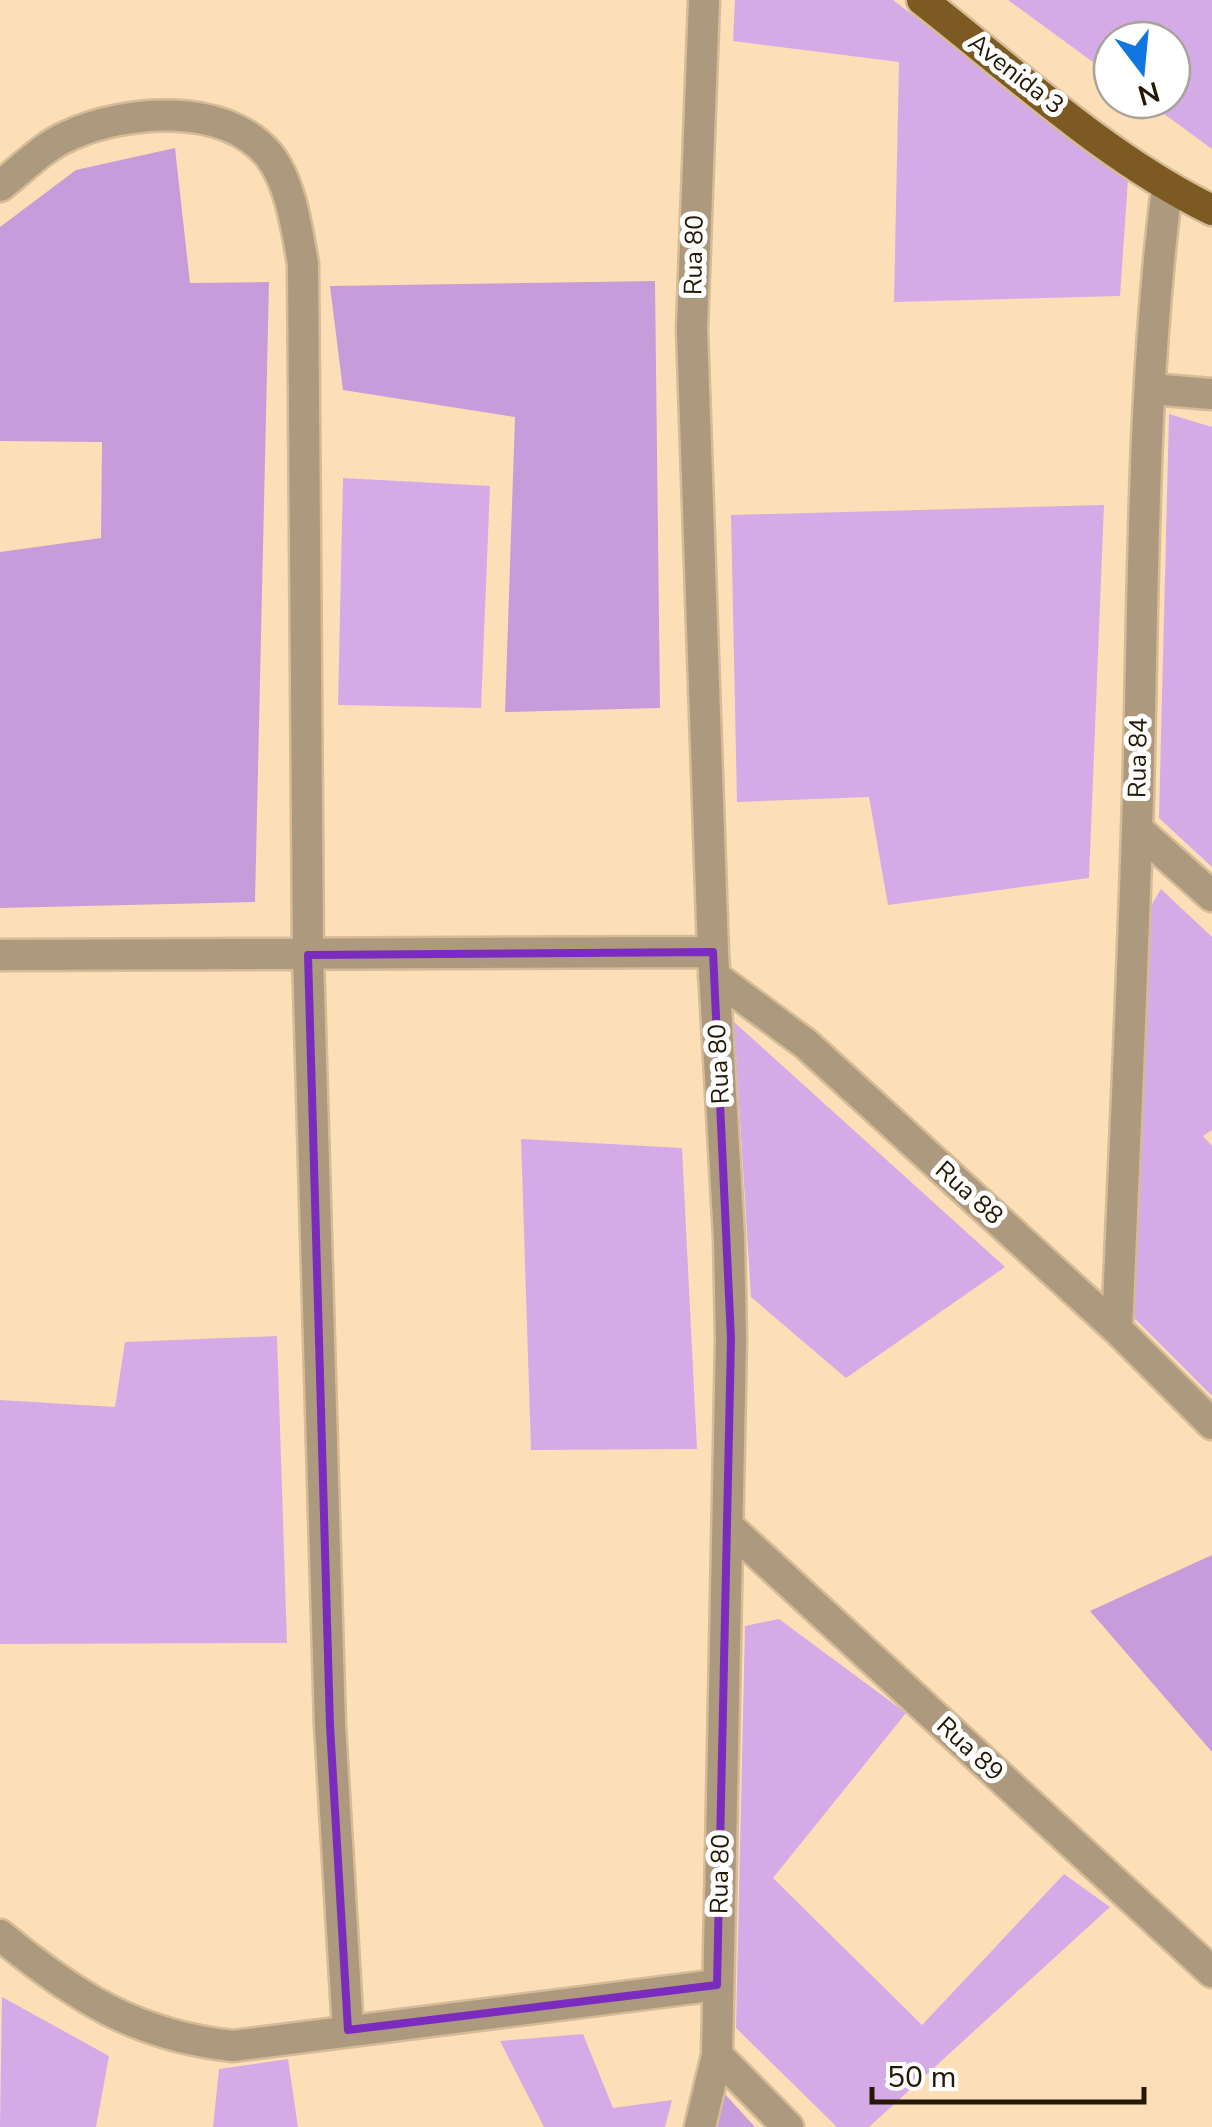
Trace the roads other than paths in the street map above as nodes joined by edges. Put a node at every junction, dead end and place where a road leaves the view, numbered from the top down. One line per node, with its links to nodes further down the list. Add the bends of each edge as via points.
1 (704, 0): 12 (street, Rua 80, via 692,329)
2 (922, 0): 4 (main road, Avenida 3)
3 (0, 186): 10 (street, via 65,136 129,115 185,115 234,129 268,156 292,205 303,264 306,380)
4 (1167, 188): 5 (main road, Avenida 3); 6 (street, Rua 84)
5 (1212, 210)
6 (1150, 389): 7 (street); 8 (street, Rua 84)
7 (1212, 394)
8 (1138, 828): 9 (street); 13 (street, Rua 84)
9 (1212, 896)
10 (308, 954): 11 (street); 12 (street); 19 (street, via 330,1726)
11 (0, 955)
12 (713, 964): 13 (street, Rua 88); 15 (street, Rua 80, via 729,1238)
13 (1117, 1329): 14 (street, Rua 88)
14 (1212, 1424)
15 (729, 1526): 17 (street, Rua 89); 18 (street, Rua 80)
16 (0, 1935): 19 (street, via 115,2016 198,2042 233,2046)
17 (1212, 1972)
18 (718, 1985): 19 (street); 20 (street, Rua 80)
19 (348, 2030)
20 (717, 2055): 21 (street, Rua 80); 22 (street)
21 (700, 2127)
22 (788, 2127)

